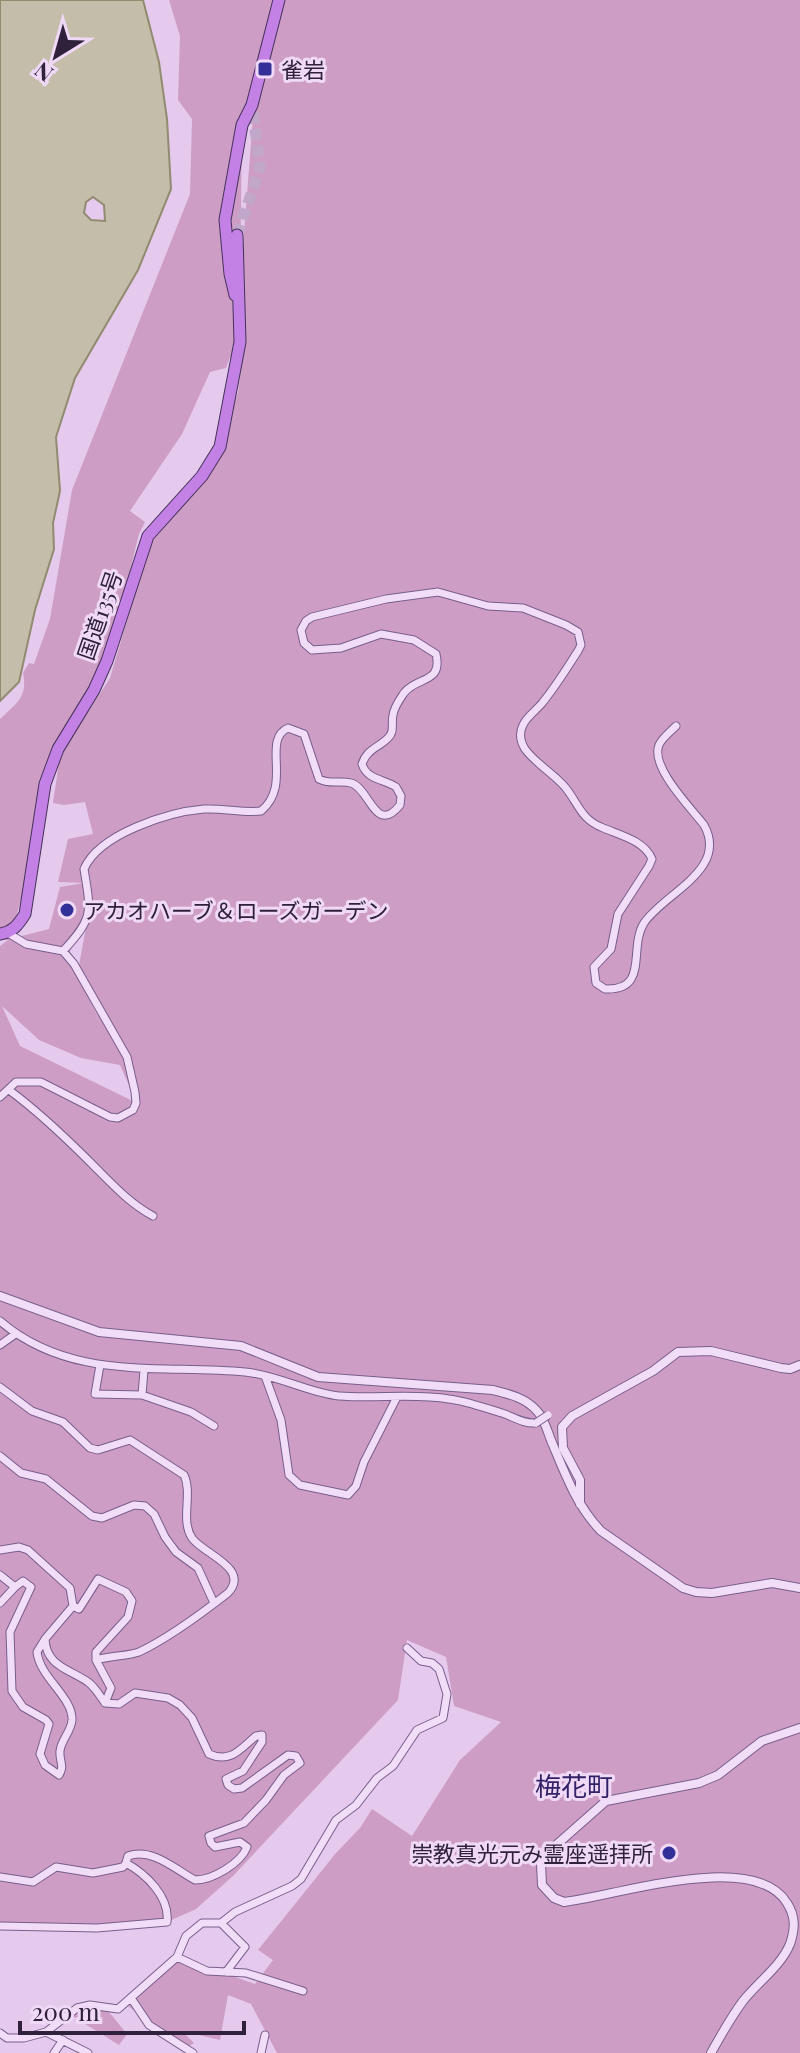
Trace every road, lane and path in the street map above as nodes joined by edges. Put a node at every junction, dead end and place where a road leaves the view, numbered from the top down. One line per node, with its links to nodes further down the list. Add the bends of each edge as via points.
1 (279, 0): 3 (highway, 国道135号, via 242,125 225,220)
2 (237, 235): 3 (highway, 国道135号)
3 (239, 309): 5 (highway, 国道135号, via 240,342 220,447 202,476 148,536 107,661 58,749 45,784 25,914)
4 (676, 726): 6 (street, via 660,742 660,766 704,825 711,848 698,873 642,927 632,979 605,989 596,983 594,967 614,943 618,914 649,866 651,854 583,816 565,787 520,738 524,722 545,701 578,651 578,632 523,608 488,606 438,592 312,617 301,630 312,650 341,648 381,634 414,640 436,654 436,671 406,690 394,710 393,732 370,749 362,764 372,777 396,787 400,805 383,815 350,782 319,779 304,734 288,728 275,742 279,773 261,811 202,809 147,822 96,850 84,869 91,905 84,926)
5 (4, 934): 6 (street)
6 (63, 951): 7 (street, via 127,1057 136,1103 118,1118 41,1082 16,1082)
7 (9, 1090): 8 (street); 9 (street)
8 (0, 1097)
9 (153, 1216)
10 (0, 1296): 24 (street, via 99,1332 241,1346 318,1377 512,1395 539,1412)
11 (0, 1321): 12 (street)
12 (14, 1335): 13 (street); 14 (street)
13 (0, 1345)
14 (100, 1365): 16 (street); 19 (street, via 95,1394)
15 (800, 1365): 24 (street, via 790,1369 711,1351 678,1352 572,1416 562,1427 563,1448 580,1480)
16 (144, 1370): 17 (street); 19 (street)
17 (265, 1376): 20 (street, via 336,1396); 20 (street, via 281,1420 293,1480 348,1495)
18 (0, 1387): 30 (street, via 32,1411 63,1422 90,1448 130,1440 184,1475 189,1533 233,1574 233,1588)
19 (142, 1395): 22 (street)
20 (397, 1397): 21 (street, bridge, via 449,1399 527,1424)
21 (548, 1415)
22 (214, 1426)
23 (0, 1456): 30 (street, via 21,1473 51,1482 92,1516 145,1506 171,1545 198,1568)
24 (580, 1505): 28 (street, via 601,1531 683,1588 712,1593 772,1583)
25 (0, 1550): 31 (street, via 28,1550 70,1588)
26 (0, 1575): 27 (street)
27 (15, 1587): 29 (street); 32 (street, via 23,1581 31,1587 10,1632 12,1691 23,1707 49,1724 40,1754 59,1775 60,1748 72,1716 41,1667 37,1652)
28 (800, 1588)
29 (0, 1603)
30 (214, 1603): 34 (street, via 135,1653)
31 (73, 1606): 32 (street); 34 (street, via 79,1609 98,1579 126,1592 132,1601 128,1617 98,1647)
32 (45, 1639): 35 (street, via 50,1657 92,1685)
33 (407, 1648): 39 (street, via 439,1669 447,1694 443,1718 417,1730 393,1766 336,1820 301,1879)
34 (96, 1660): 35 (street, via 111,1688)
35 (105, 1703): 37 (street, via 119,1704 135,1693 168,1698 192,1718 209,1754 221,1758 262,1735 243,1771 226,1779 234,1789 288,1755 300,1763 244,1823 209,1836 215,1847 245,1844 245,1853 230,1866 201,1880 137,1853)
36 (800, 1728): 53 (street, via 762,1741 699,1783 606,1801 541,1864 542,1885 564,1902 710,1877 767,1885 785,1899 795,1925 790,1945 742,2003)
37 (126, 1863): 38 (street, via 93,1873 56,1867 33,1882); 40 (street, via 155,1887 167,1922 97,1928)
38 (0, 1877)
39 (221, 1923): 41 (street, via 202,1923 191,1931); 42 (street, via 245,1947)
40 (0, 1926)
41 (177, 1957): 42 (street, via 207,1971); 44 (street)
42 (226, 1972): 43 (street)
43 (303, 1991)
44 (131, 1998): 45 (street, via 118,2009 77,2008); 51 (street, via 149,2025)
45 (46, 2032): 46 (street, via 14,2039); 48 (street)
46 (0, 2033)
47 (265, 2035): 52 (street)
48 (63, 2040): 49 (street); 50 (street)
49 (56, 2052)
50 (88, 2053)
51 (193, 2053)
52 (261, 2053)
53 (711, 2053)

